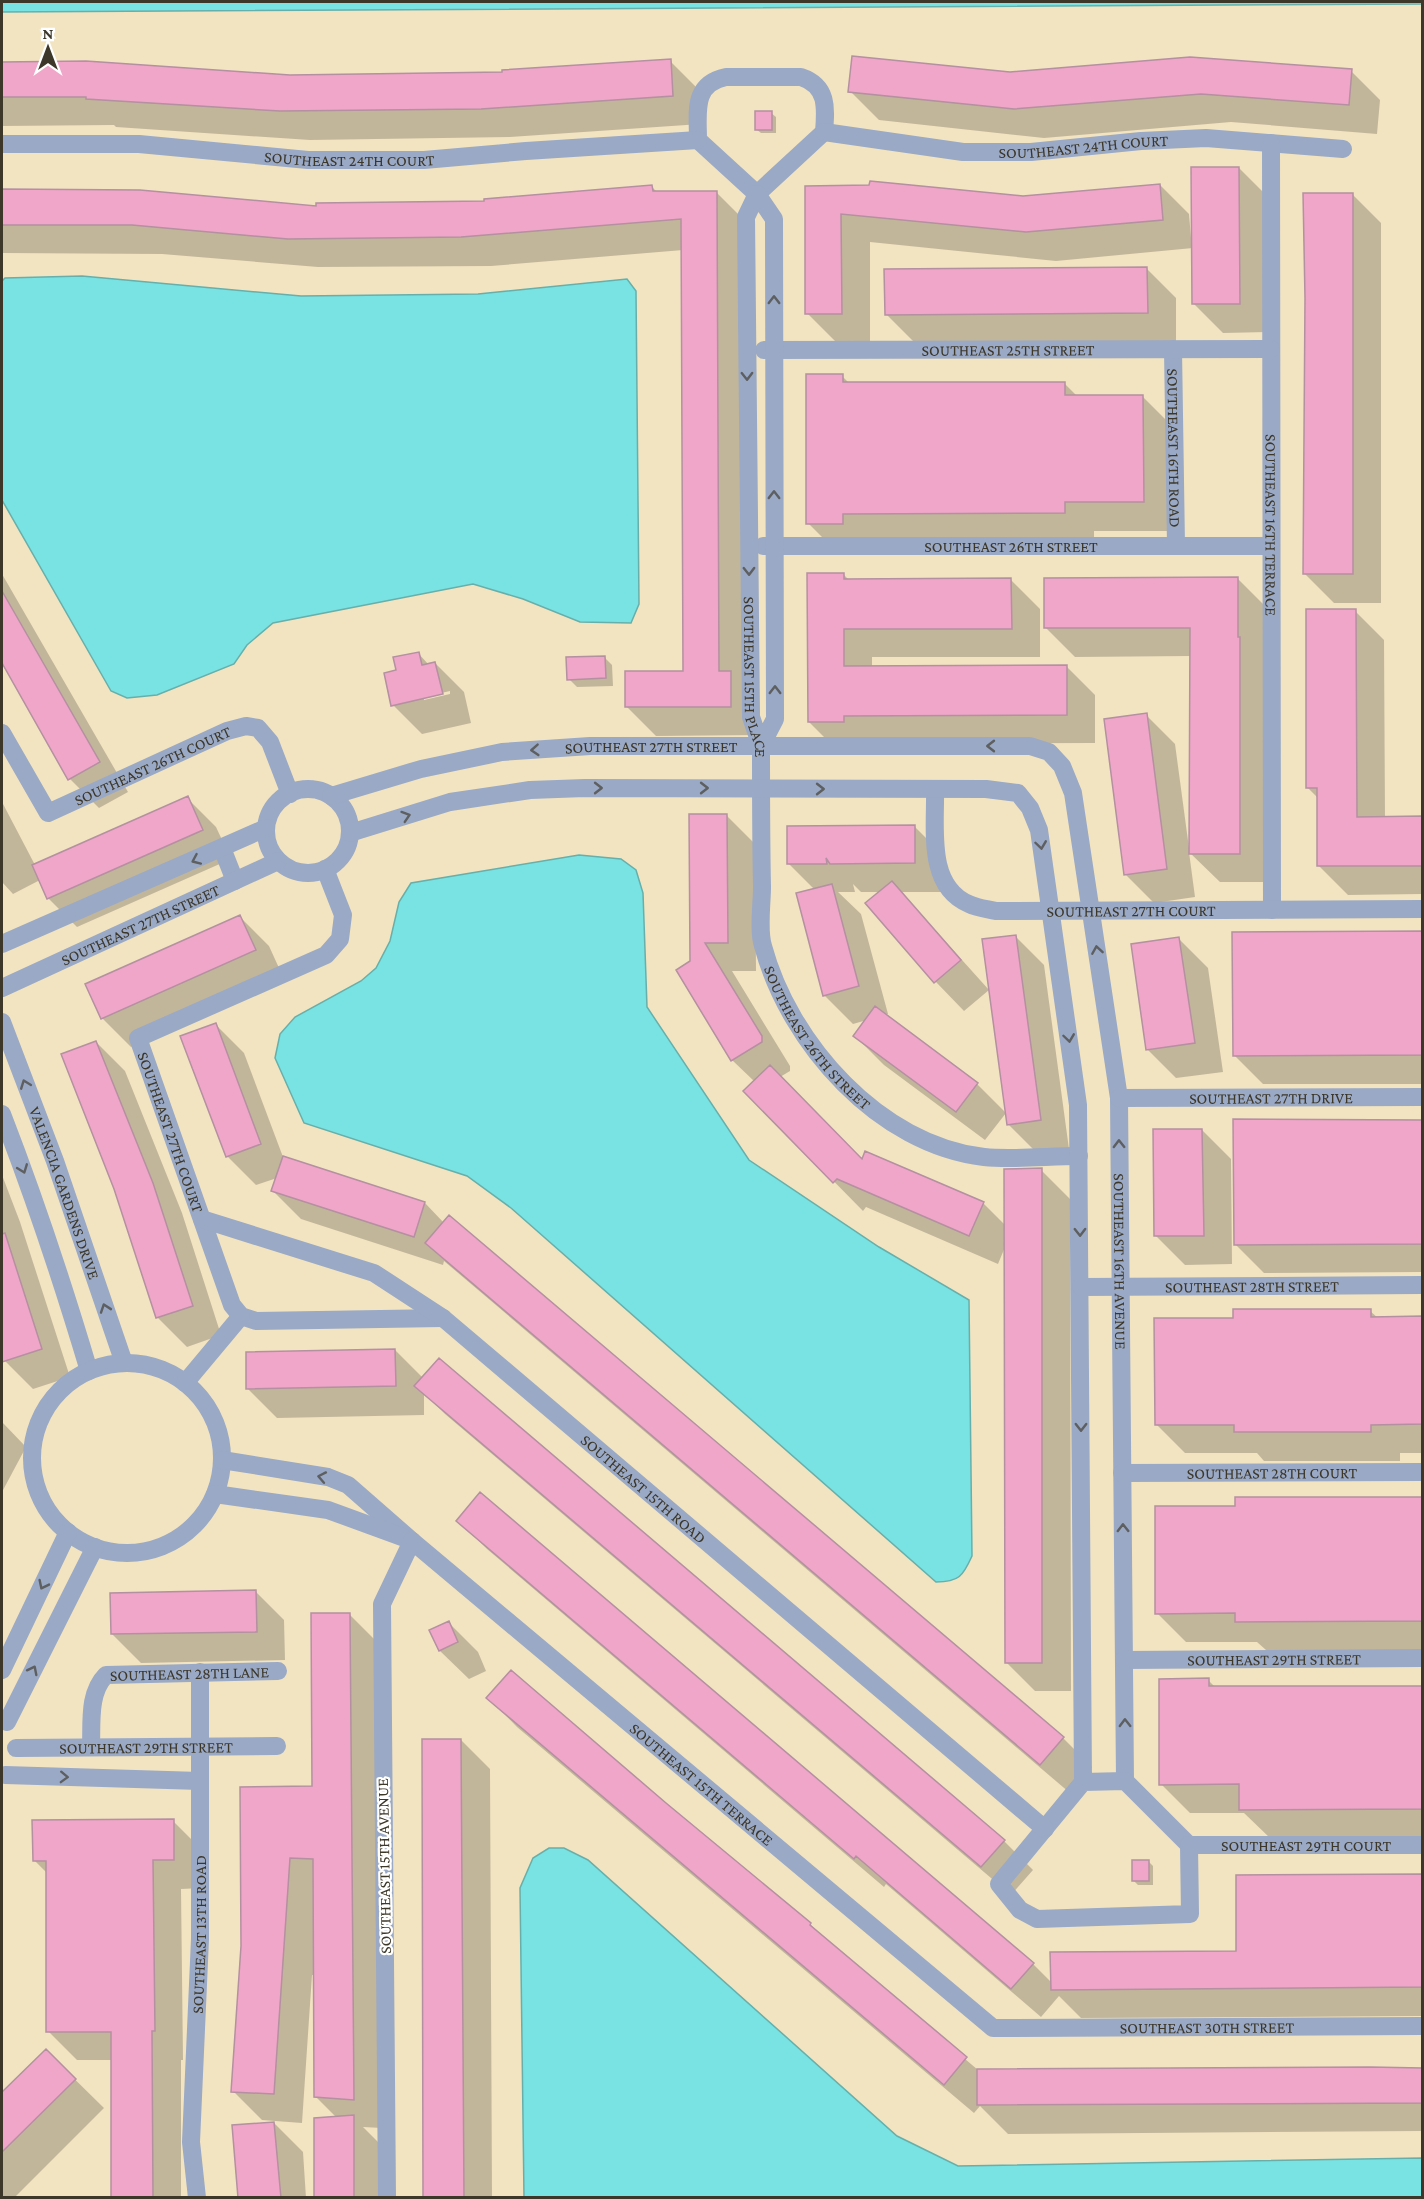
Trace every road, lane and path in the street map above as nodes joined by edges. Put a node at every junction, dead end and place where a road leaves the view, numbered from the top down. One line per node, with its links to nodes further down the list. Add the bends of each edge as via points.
1 (824, 132): 2 (street, via 826,109 821,91 813,81 801,77 726,77 713,80 702,90); 3 (street, SOUTHEAST 24TH COURT, via 963,152 1031,152 1206,138); 6 (street)
2 (698, 140): 4 (street, SOUTHEAST 24TH COURT, via 424,160 308,160 139,144); 6 (street)
3 (1271, 143): 5 (street, SOUTHEAST 24TH COURT); 8 (street, SOUTHEAST 16TH TERRACE)
4 (2, 144)
5 (1343, 149)
6 (757, 194): 9 (street, SOUTHEAST 15TH PLACE, via 746,217); 10 (street, SOUTHEAST 15TH PLACE, one-way to 6, via 774,219)
7 (1173, 349): 8 (street, SOUTHEAST 25TH STREET); 10 (street, SOUTHEAST 25TH STREET); 13 (street, SOUTHEAST 16TH ROAD)
8 (1271, 349): 14 (street, SOUTHEAST 16TH TERRACE)
9 (747, 350): 10 (street, SOUTHEAST 25TH STREET); 11 (street, SOUTHEAST 15TH PLACE, one-way to 11)
10 (774, 350): 12 (street, SOUTHEAST 15TH PLACE, one-way to 10)
11 (749, 546): 12 (street, SOUTHEAST 26TH STREET); 16 (street, SOUTHEAST 15TH PLACE, one-way to 16, via 751,717)
12 (774, 546): 13 (street, SOUTHEAST 26TH STREET); 16 (street, SOUTHEAST 15TH PLACE, one-way to 12, via 775,719)
13 (1176, 546): 14 (street, SOUTHEAST 26TH STREET)
14 (1271, 546): 30 (street, SOUTHEAST 16TH TERRACE)
15 (2, 733): 20 (street, SOUTHEAST 26TH COURT, via 48,813 227,731 246,726 258,728 270,742)
16 (761, 746): 17 (street, SOUTHEAST 27TH STREET, one-way to 16, via 1030,746); 18 (street, SOUTHEAST 26TH STREET); 21 (street, SOUTHEAST 27TH STREET, one-way to 21, via 590,746 502,752 421,769)
17 (1049, 752): 29 (street, SOUTHEAST 16TH AVENUE, via 1062,766 1073,793)
18 (761, 789): 19 (street, one-way to 19); 23 (street, one-way to 18, via 450,802 530,790); 38 (street, SOUTHEAST 26TH STREET, via 762,944 789,1010 813,1048 861,1101 936,1146 984,1157)
19 (935, 789): 31 (street, one-way to 31, via 1018,793 1030,808 1039,830); 31 (street, SOUTHEAST 27TH COURT, via 938,870 950,892 968,904 996,911)
20 (290, 794): 21 (street, via 304,790); 22 (street, via 273,808)
21 (331, 796): 23 (street, via 345,812)
22 (266, 828): 24 (street); 25 (street, via 271,851)
23 (350, 833): 26 (street, via 343,855)
24 (222, 848): 27 (street); 32 (street, one-way to 32)
25 (278, 861): 26 (street, via 300,873); 27 (street, SOUTHEAST 27TH STREET)
26 (325, 869): 39 (street, SOUTHEAST 27TH COURT, via 343,915 340,939 326,956 138,1038)
27 (235, 881): 33 (street, SOUTHEAST 27TH STREET)
28 (1422, 909): 30 (street, SOUTHEAST 27TH COURT)
29 (1091, 910): 30 (street, SOUTHEAST 27TH COURT); 31 (street, SOUTHEAST 27TH COURT); 36 (street, SOUTHEAST 16TH AVENUE, one-way to 29)
30 (1272, 910)
31 (1051, 911): 38 (street, one-way to 38, via 1078,1105)
32 (2, 944)
33 (2, 988)
34 (2, 1022): 45 (street, VALENCIA GARDENS DRIVE, one-way to 34)
35 (1422, 1097): 36 (street, SOUTHEAST 27TH DRIVE)
36 (1119, 1098): 42 (street, SOUTHEAST 16TH AVENUE, one-way to 36)
37 (2, 1114): 46 (street, VALENCIA GARDENS DRIVE, one-way to 46, via 64,1286)
38 (1079, 1156): 41 (street, one-way to 41)
39 (202, 1219): 43 (street, SOUTHEAST 27TH COURT, via 232,1305); 44 (street, SOUTHEAST 15TH ROAD, via 374,1273)
40 (1422, 1285): 42 (street, SOUTHEAST 28TH STREET)
41 (1081, 1287): 42 (street, SOUTHEAST 28TH STREET); 70 (street, one-way to 70)
42 (1121, 1287): 50 (street, SOUTHEAST 16TH AVENUE)
43 (241, 1316): 44 (street, via 256,1321); 47 (street)
44 (443, 1318): 71 (street, SOUTHEAST 15TH ROAD)
45 (124, 1363): 46 (street); 47 (street, via 167,1371)
46 (89, 1371): 54 (street, via 65,1386 47,1407 35,1432 32,1460 36,1487 49,1512)
47 (185, 1383): 48 (street, via 206,1404 219,1431)
48 (222, 1460): 51 (street, SOUTHEAST 15TH TERRACE, one-way to 48, via 328,1477); 52 (street)
49 (1422, 1472): 50 (street, SOUTHEAST 28TH COURT)
50 (1122, 1473): 58 (street, SOUTHEAST 16TH AVENUE, one-way to 50)
51 (348, 1485): 53 (street); 55 (street, SOUTHEAST 15TH TERRACE)
52 (215, 1494): 53 (street, SOUTHEAST 15TH TERRACE); 56 (street, via 200,1518 178,1538 152,1549 123,1552)
53 (328, 1510): 55 (street, SOUTHEAST 15TH TERRACE)
54 (68, 1532): 56 (street); 59 (street, one-way to 59)
55 (412, 1541): 75 (street, SOUTHEAST 15TH TERRACE); 77 (street, SOUTHEAST 15TH AVENUE, via 382,1604)
56 (95, 1547): 62 (street, one-way to 56)
57 (1422, 1658): 58 (street, SOUTHEAST 29TH STREET)
58 (1124, 1659): 69 (street, SOUTHEAST 16TH AVENUE, one-way to 58)
59 (2, 1670)
60 (278, 1671): 61 (street, SOUTHEAST 28TH LANE)
61 (200, 1672): 63 (street, SOUTHEAST 13TH ROAD); 65 (street, SOUTHEAST 28TH LANE, via 106,1675 98,1682 93,1701)
62 (4, 1719): 66 (street, via 12,1730)
63 (200, 1746): 64 (street, SOUTHEAST 29TH STREET); 65 (street, SOUTHEAST 29TH STREET); 68 (street, SOUTHEAST 13TH ROAD)
64 (277, 1746)
65 (91, 1747): 66 (street, SOUTHEAST 29TH STREET)
66 (16, 1748): 67 (street, via 11,1767)
67 (3, 1776): 68 (street, SOUTHEAST 29TH STREET, one-way to 68)
68 (200, 1781): 76 (street, SOUTHEAST 13TH ROAD, via 200,1939 191,2142)
69 (1125, 1781): 70 (street); 72 (street)
70 (1083, 1782): 71 (street)
71 (1045, 1829): 72 (street, via 999,1884 1020,1910 1037,1919 1190,1914)
72 (1189, 1845): 73 (street, SOUTHEAST 29TH COURT)
73 (1422, 1845)
74 (1422, 2026): 75 (street, SOUTHEAST 30TH STREET)
75 (993, 2028)
76 (197, 2198)
77 (387, 2198)

